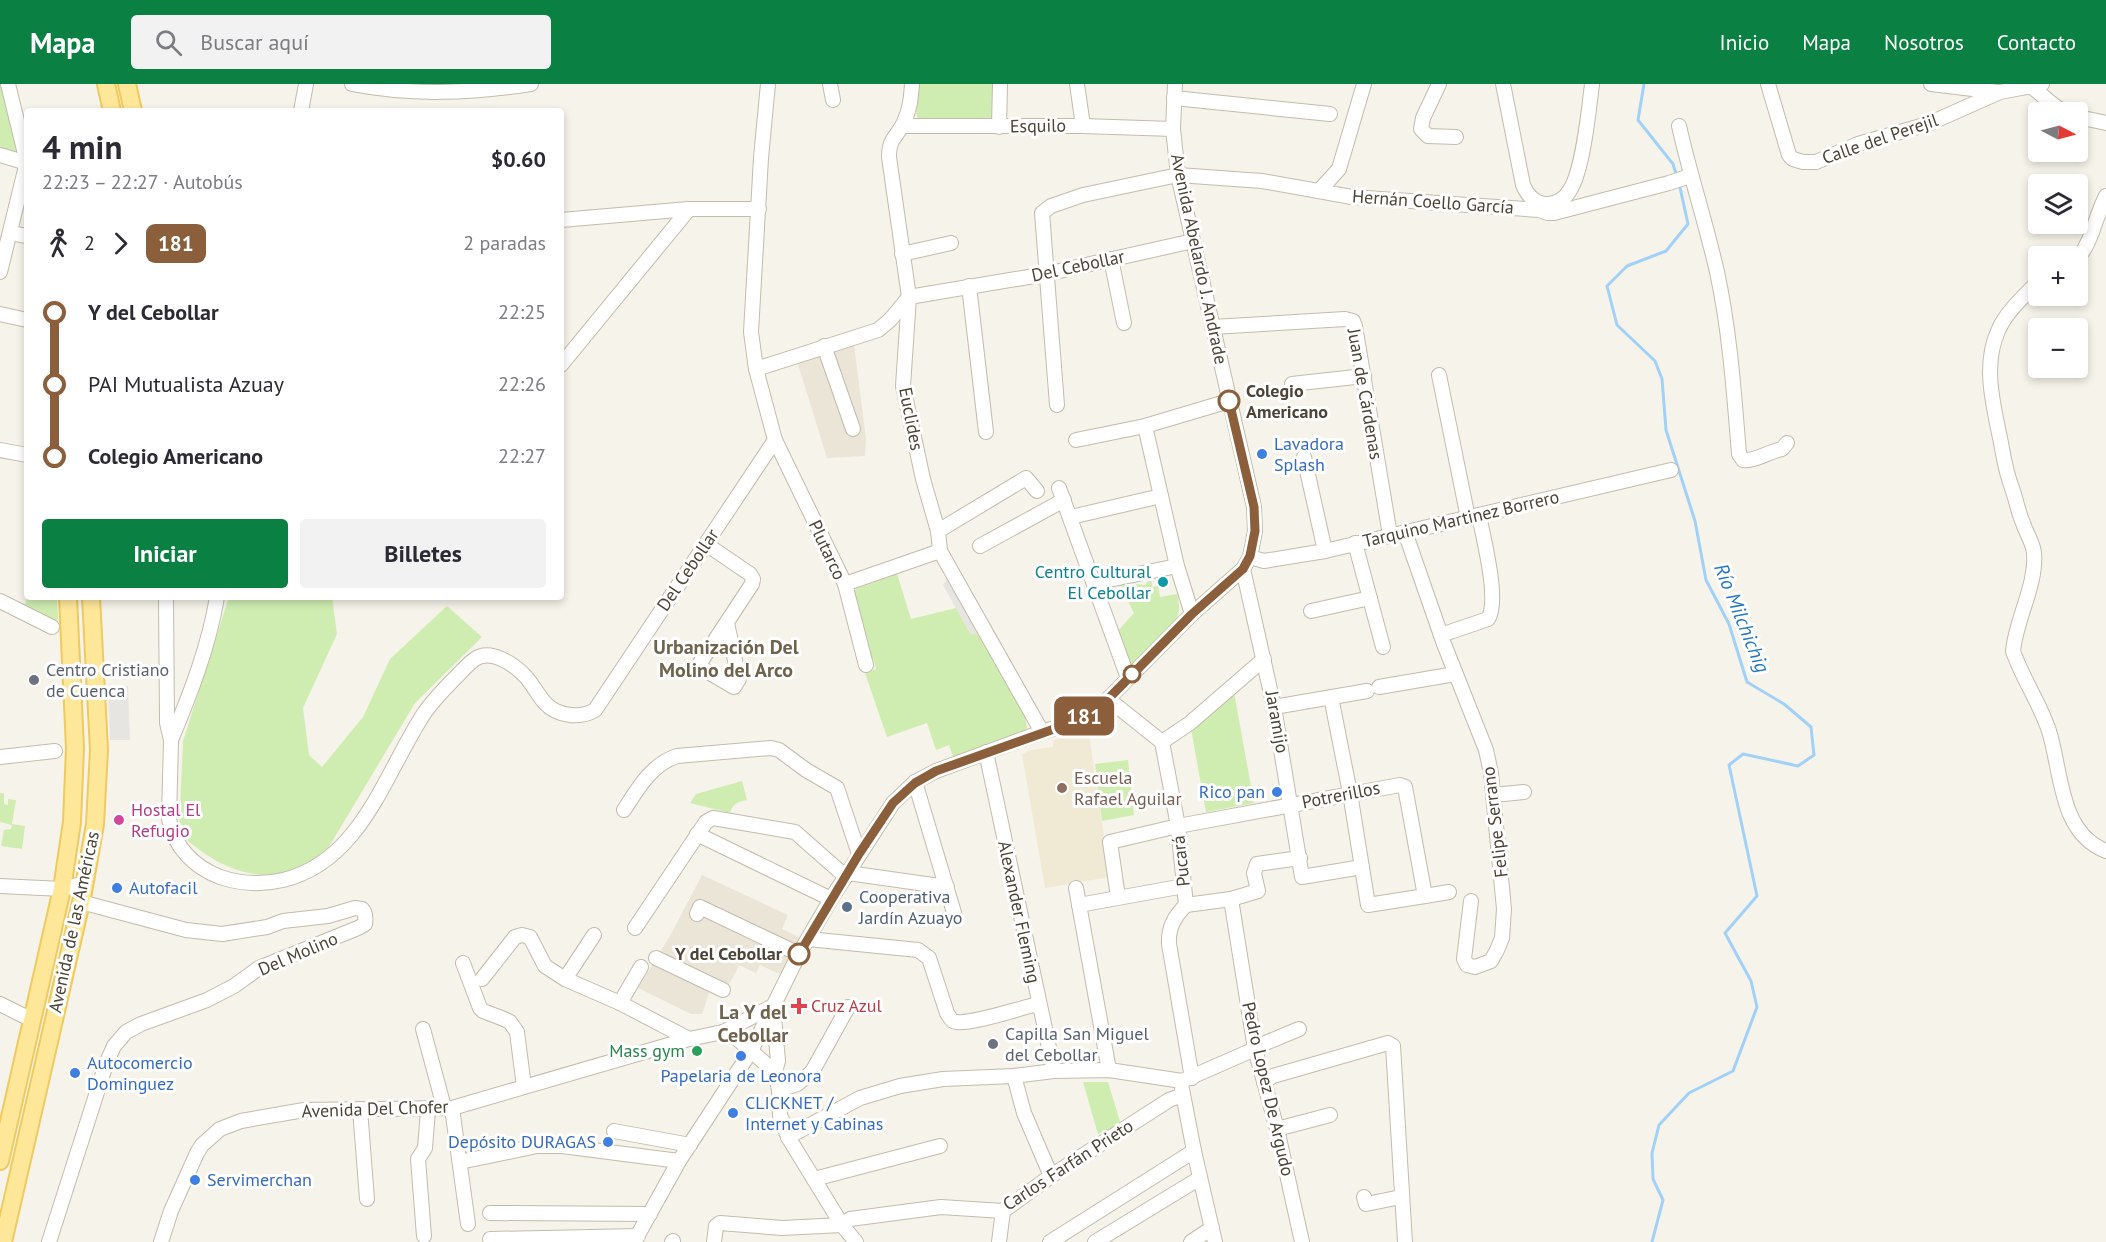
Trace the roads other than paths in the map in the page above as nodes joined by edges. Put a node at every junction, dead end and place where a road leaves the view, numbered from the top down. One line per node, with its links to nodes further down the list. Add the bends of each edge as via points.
1 (8, 84): 36 (street)
2 (106, 84): 24 (main road)
3 (127, 84): 25 (main road)
4 (306, 84): 26 (street)
5 (352, 84): 19 (street)
6 (531, 84): 19 (street, via 442,93)
7 (768, 84): 46 (street)
8 (830, 84): 22 (street)
9 (912, 84): 30 (street, Euclides, via 910,108)
10 (1000, 84): 33 (street)
11 (1077, 84): 31 (street)
12 (1364, 84): 42 (street, via 1344,158 1334,176)
13 (1439, 84): 35 (street, via 1421,129 1428,136)
14 (1503, 84): 44 (street, via 1523,185)
15 (1592, 84): 44 (street, via 1573,186 1560,201)
16 (1768, 84): 20 (street, Calle del Perejil, via 1789,155 1808,163 1928,124)
17 (1931, 84): 20 (street)
18 (2036, 85): 20 (street, Calle del Perejil); 23 (street)
19 (381, 87)
20 (1995, 89)
21 (1174, 91): 27 (street); 34 (street, Avenida Abelardo J. Andrade)
22 (833, 100)
23 (2051, 102)
24 (111, 108)
25 (132, 108)
26 (302, 108)
27 (1330, 114)
28 (2088, 119): 29 (street)
29 (2106, 123)
30 (903, 126): 33 (street, Esquilo); 53 (street, Euclides, via 889,144)
31 (1083, 126): 33 (street, Esquilo); 34 (street, Esquilo)
32 (1679, 126): 41 (street)
33 (999, 127)
34 (1173, 129): 40 (street, Avenida Abelardo J. Andrade)
35 (1456, 137)
36 (24, 151)
37 (0, 155): 38 (street)
38 (24, 162)
39 (24, 175): 48 (street)
40 (1178, 175): 42 (street, Hernán Coello García, via 1262,181); 50 (street, Avenida Abelardo J. Andrade); 56 (street, Hernán Coello García, via 1083,195 1051,206 1042,213)
41 (1686, 177): 44 (street, Hernán Coello García, via 1554,213); 77 (street, via 1717,273 1730,344 1739,454 1748,461)
42 (1318, 191): 44 (street, Hernán Coello García)
43 (2106, 196): 52 (street)
44 (1540, 207)
45 (689, 209): 46 (street); 47 (street); 65 (street)
46 (759, 209): 66 (street, via 752,332)
47 (564, 220)
48 (10, 232): 49 (street); 55 (street)
49 (24, 235)
50 (1192, 241): 54 (street, Del Cebollar); 63 (street, Avenida Abelardo J. Andrade)
51 (951, 243): 53 (street)
52 (2087, 246)
53 (902, 254): 59 (street, Euclides)
54 (1111, 259): 56 (street, Del Cebollar); 62 (street)
55 (0, 272)
56 (1046, 274): 57 (street, Del Cebollar); 71 (street)
57 (969, 286): 59 (street, Del Cebollar); 74 (street)
58 (2028, 292): 132 (street, via 1998,329 1990,374 2004,462 2034,556 2013,651 2049,730 2070,818 2088,842)
59 (909, 297): 64 (street, via 878,330); 86 (street, Euclides, via 903,386)
60 (0, 314): 61 (street)
61 (24, 319)
62 (1124, 323)
63 (1212, 327): 68 (street, Juan de Cárdenas, via 1353,321); 70 (street, Avenida Abelardo J. Andrade)
64 (824, 346): 66 (street); 73 (street)
65 (564, 361)
66 (756, 369): 75 (street)
67 (1439, 375): 84 (street)
68 (1364, 376): 69 (street); 88 (street, Juan de Cárdenas)
69 (1293, 384)
70 (1229, 401): 72 (street); 94 (street, Avenida Abelardo J. Andrade, via 1254,507)
71 (1057, 405)
72 (1145, 426): 76 (street); 83 (street)
73 (853, 429)
74 (986, 432)
75 (775, 440): 90 (street, Del Cebollar); 98 (street, Plutarco)
76 (1076, 440)
77 (1784, 446)
78 (0, 450): 79 (street)
79 (24, 454)
80 (1304, 457): 93 (street)
81 (1671, 470): 84 (street, Tarquino Martinez Borrero)
82 (1037, 491): 86 (street, via 1026,478 967,522)
83 (1161, 496): 85 (street); 95 (street)
84 (1474, 516): 87 (street, Tarquino Martinez Borrero); 109 (street, via 1494,597 1491,615)
85 (1071, 517): 91 (street, via 1062,494); 97 (street)
86 (938, 531): 92 (street, Euclides)
87 (1405, 532): 88 (street, Tarquino Martinez Borrero); 109 (street, Felipe Serrano)
88 (1390, 535): 89 (street, Tarquino Martinez Borrero)
89 (1355, 543): 93 (street, Tarquino Martinez Borrero); 99 (street)
90 (706, 544): 107 (street, via 753,579); 119 (street, Del Cebollar, via 595,710 580,715 562,713 546,704 524,674 505,661 490,656 475,659 425,712 348,842 312,870 292,878 255,884 237,882 217,876 181,849 169,819)
91 (980, 546)
92 (940, 551): 98 (street); 118 (street, Euclides)
93 (1325, 551): 94 (street, Tarquino Martinez Borrero, via 1264,561)
94 (1250, 556): 96 (street, Avenida Abelardo J. Andrade)
95 (1177, 566): 97 (street); 106 (street)
96 (1243, 569): 106 (street, Avenida Abelardo J. Andrade); 111 (street, Jaramijo)
97 (1094, 583): 114 (street)
98 (844, 584): 112 (street, Plutarco)
99 (1370, 598): 105 (street); 110 (street)
100 (68, 600): 142 (main road, Avenida de las Américas, via 75,788)
101 (90, 600): 137 (main road, Avenida de las Américas, via 99,750 95,824)
102 (166, 600): 119 (street, Del Cebollar, via 166,723)
103 (216, 600): 119 (street, via 188,700)
104 (0, 601): 108 (street)
105 (1311, 611)
106 (1192, 614): 114 (street, Avenida Abelardo J. Andrade)
107 (727, 623)
108 (52, 627)
109 (1441, 635): 113 (street, Felipe Serrano)
110 (1383, 647)
111 (1264, 659): 117 (street, Jaramijo); 120 (street)
112 (866, 665)
113 (1455, 674): 115 (street); 127 (street, Felipe Serrano, via 1486,750)
114 (1128, 678): 116 (street, Avenida Abelardo J. Andrade)
115 (1331, 696): 117 (street); 126 (street)
116 (1108, 699): 118 (street, Avenida Abelardo J. Andrade, via 1071,723); 120 (street)
117 (1274, 707): 128 (street, Jaramijo)
118 (1042, 732): 122 (street, Avenida Abelardo J. Andrade)
119 (171, 740)
120 (1162, 742): 130 (street, Pucará)
121 (55, 751): 123 (street)
122 (986, 752): 124 (street, Avenida Abelardo J. Andrade); 166 (street, Alexander Fleming)
123 (0, 757)
124 (915, 783): 133 (street, Avenida Abelardo J. Andrade, via 893,803); 140 (street)
125 (1524, 792): 127 (street)
126 (1350, 793): 128 (street, Potrerillos); 135 (street); 144 (street, Potrerillos, via 1394,785 1405,787)
127 (1493, 795): 148 (street, Felipe Serrano, via 1504,909 1502,938 1491,961 1475,967 1467,965 1464,959)
128 (1291, 805): 130 (street, Potrerillos); 134 (street, Jaramijo)
129 (624, 810): 133 (street, via 641,783 668,759 771,748 837,788)
130 (1178, 826): 139 (street, Pucará); 145 (street, Potrerillos, via 1110,843)
131 (697, 834): 136 (street, via 713,818 789,831 800,835); 146 (street); 154 (street)
132 (2106, 851)
133 (859, 854): 136 (street, Avenida Abelardo J. Andrade)
134 (1300, 858): 135 (street, Jaramijo, via 1302,877); 147 (street, via 1257,864 1254,873 1258,891)
135 (1362, 867): 144 (street, via 1368,905)
136 (847, 874): 140 (street); 146 (street, Avenida Abelardo J. Andrade)
137 (85, 883): 142 (street); 149 (main road, Avenida de las Américas)
138 (0, 885): 142 (street)
139 (1184, 886): 145 (street); 151 (street, Pucará)
140 (947, 887): 153 (street)
141 (1076, 888): 150 (street)
142 (62, 889): 169 (main road, Avenida de las Américas)
143 (1449, 892): 144 (street)
144 (1425, 896)
145 (1118, 897): 150 (street)
146 (831, 899): 156 (street, Avenida Abelardo J. Andrade)
147 (1231, 899): 151 (street); 174 (street, Pedro Lopez De Argudo)
148 (1471, 901)
149 (81, 902): 213 (main road, Avenida de las Américas); 214 (street, Del Molino, via 186,930 222,934 355,908 362,909 366,916 365,924 358,928 259,968 216,995 126,1032 106,1064)
150 (1079, 905): 176 (street)
151 (1186, 905): 181 (street, Pucará, via 1173,920 1168,935)
152 (697, 914): 157 (street, via 700,907)
153 (956, 916)
154 (635, 928)
155 (594, 935): 162 (street)
156 (808, 939): 157 (street, Avenida Abelardo J. Andrade); 166 (street, via 918,950 929,958 947,1013 956,1022)
157 (799, 954): 167 (street, Avenida Abelardo J. Andrade)
158 (656, 958): 163 (street)
159 (463, 963): 182 (street, via 480,1008 510,1023 517,1032)
160 (641, 967): 165 (street)
161 (482, 979): 162 (street, via 515,937 522,935 530,937 545,966)
162 (565, 979): 165 (street)
163 (723, 990)
164 (0, 1004): 169 (street)
165 (620, 1004): 173 (street)
166 (1038, 1004): 177 (street, Alexander Fleming)
167 (773, 1005): 172 (street, Avenida Del Chofer); 175 (street, Avenida Abelardo J. Andrade); 178 (street, via 778,1061)
168 (848, 1006): 183 (street, via 812,1071 797,1084)
169 (32, 1020): 194 (main road, Avenida de las Américas)
170 (423, 1029): 184 (street)
171 (1299, 1029): 174 (street, Carlos Farfán Prieto)
172 (723, 1032): 173 (street, Avenida Del Chofer); 175 (street, via 733,1035)
173 (689, 1039): 182 (street, Avenida Del Chofer)
174 (1255, 1049): 180 (street, Pedro Lopez De Argudo); 181 (street, Carlos Farfán Prieto)
175 (751, 1051): 178 (street); 191 (street, Avenida Abelardo J. Andrade)
176 (1109, 1070): 177 (street); 181 (street)
177 (1054, 1071): 179 (street)
178 (775, 1072): 183 (street)
179 (1014, 1076): 190 (street, via 943,1078 900,1086 860,1098); 197 (street, via 1024,1113)
180 (1264, 1082): 188 (street, Pedro Lopez De Argudo); 201 (street, via 1273,1076 1388,1043 1393,1046)
181 (1186, 1085): 193 (street, Pucará); 197 (street, Carlos Farfán Prieto)
182 (524, 1088): 184 (street, Avenida Del Chofer)
183 (779, 1090): 190 (street, via 780,1115)
184 (448, 1108): 186 (street, Avenida Del Chofer); 196 (street)
185 (360, 1109): 186 (street, Avenida Del Chofer); 202 (street); 215 (street, Avenida Del Chofer, via 291,1112 220,1129 197,1153)
186 (428, 1110): 210 (street, via 425,1148 418,1159)
187 (1330, 1116): 188 (street)
188 (1277, 1129): 223 (street, Pedro Lopez De Argudo)
189 (614, 1131): 191 (street)
190 (788, 1137): 199 (street)
191 (690, 1145): 195 (street, Avenida Abelardo J. Andrade)
192 (940, 1146): 199 (street)
193 (1194, 1151): 198 (street, Pucará); 220 (street)
194 (1, 1157)
195 (679, 1161): 196 (street, via 537,1146); 205 (street, Avenida Abelardo J. Andrade)
196 (460, 1162): 206 (street)
197 (1051, 1176): 203 (street, Carlos Farfán Prieto)
198 (1200, 1178): 209 (street, Pucará); 221 (street)
199 (814, 1179): 207 (street)
200 (1364, 1197): 201 (street, via 1366,1204)
201 (1401, 1197): 224 (street)
202 (367, 1198)
203 (1003, 1211): 207 (street, Carlos Farfán Prieto, via 941,1207 850,1219); 219 (street)
204 (490, 1213): 205 (street)
205 (650, 1214): 212 (street, Avenida Abelardo J. Andrade)
206 (468, 1224)
207 (842, 1225): 208 (street, Carlos Farfán Prieto); 218 (street)
208 (782, 1228): 216 (street, Carlos Farfán Prieto, via 720,1223); 217 (street)
209 (1214, 1235): 222 (street)
210 (424, 1236)
211 (490, 1239): 212 (street)
212 (636, 1239)
213 (3, 1242)
214 (49, 1242)
215 (160, 1242)
216 (714, 1242)
217 (782, 1242)
218 (856, 1242)
219 (999, 1242)
220 (1050, 1242)
221 (1095, 1242)
222 (1191, 1242)
223 (1302, 1242)
224 (1405, 1242)

